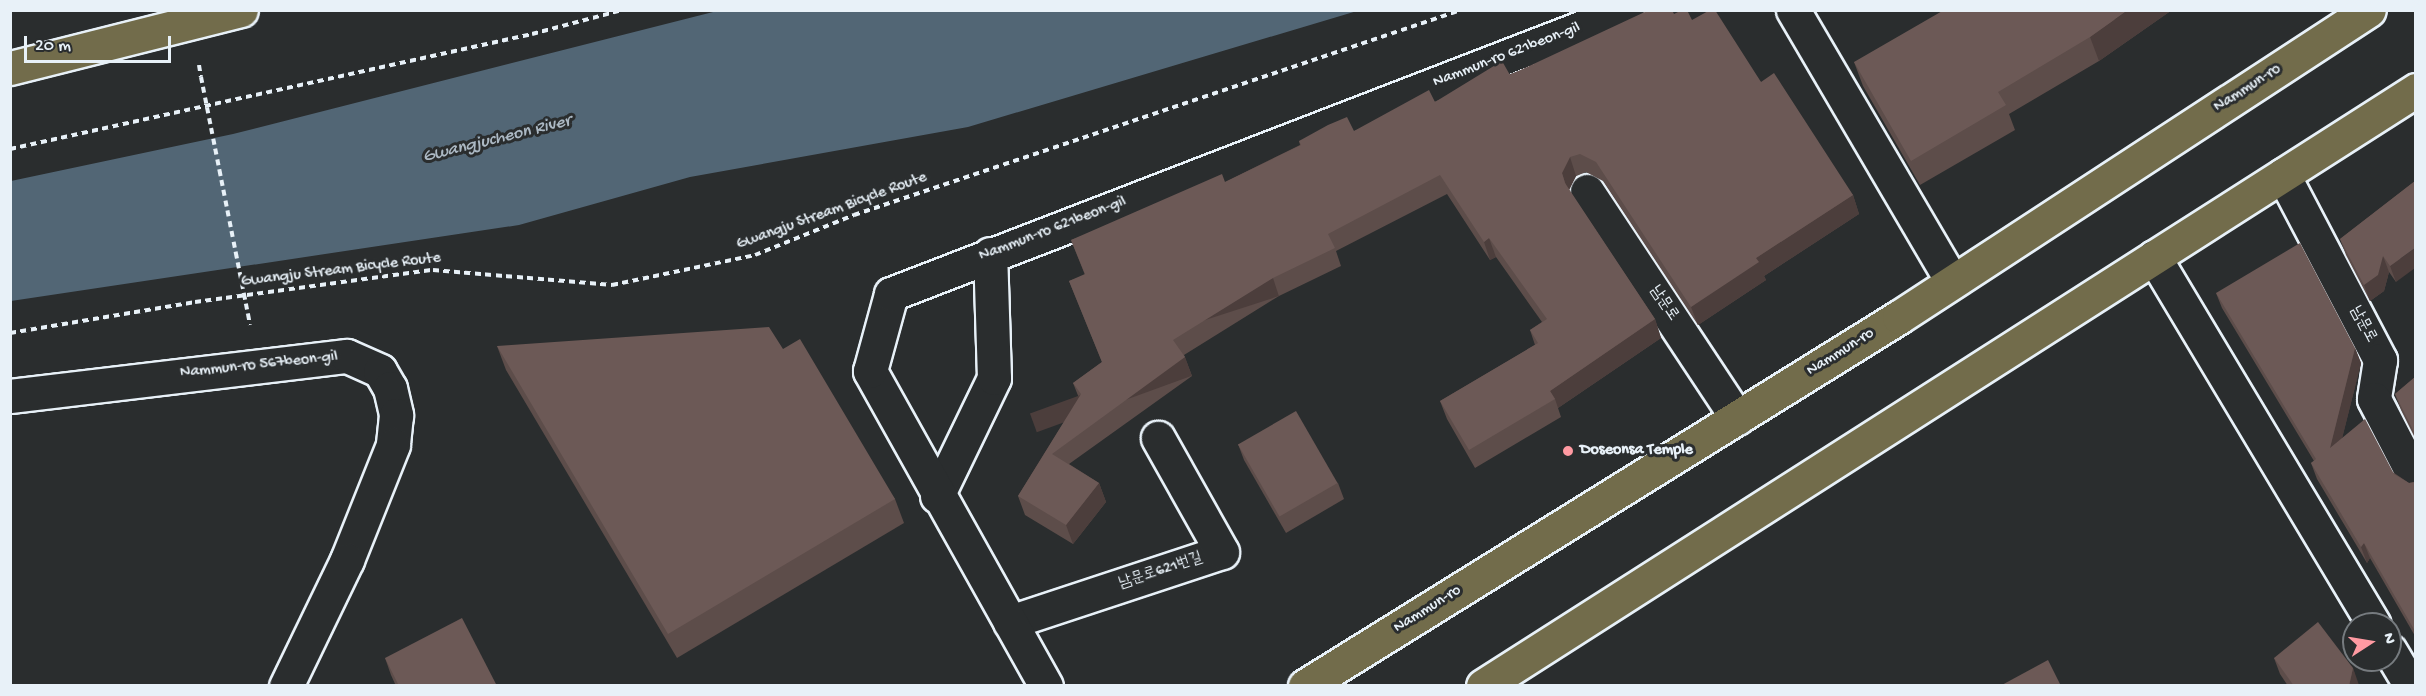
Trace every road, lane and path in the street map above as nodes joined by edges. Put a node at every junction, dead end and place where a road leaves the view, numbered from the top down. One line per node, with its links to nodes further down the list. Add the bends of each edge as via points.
1 (241, 10): 7 (main road)
2 (622, 10): 10 (path, via 532,34)
3 (1461, 10): 17 (path, Gwangju Stream Bicycle Route, via 854,215 755,255 612,285 433,270 195,302)
4 (1627, 10): 13 (street, Nammun-ro 621beon-gil)
5 (1793, 10): 15 (street)
6 (2369, 10): 15 (main road, Nammun-ro)
7 (10, 68)
8 (201, 77): 16 (path, bridge)
9 (2415, 90): 11 (main road)
10 (10, 149)
11 (2283, 175): 14 (main road); 21 (street, 남문로, via 2380,360 2374,399)
12 (1587, 191): 19 (street, 남문로)
13 (990, 254): 22 (street, via 994,378); 22 (street, Nammun-ro 621beon-gil, via 891,294 870,371)
14 (2154, 257): 23 (street); 29 (main road)
15 (1952, 281): 19 (main road, Nammun-ro)
16 (248, 314)
17 (10, 333)
18 (10, 396): 26 (street, Nammun-ro 567beon-gil, via 347,356 380,371 390,388 396,415 393,446 347,560)
19 (1737, 418): 28 (main road, Nammun-ro)
20 (1158, 438): 24 (street, 남문로621번길, via 1222,552)
21 (2415, 480)
22 (937, 496): 24 (street, Nammun-ro 621beon-gil)
23 (2367, 612)
24 (1010, 622): 27 (street, Nammun-ro 621beon-gil)
25 (2402, 671): 30 (street)
26 (286, 686)
27 (1046, 686)
28 (1305, 686)
29 (1483, 686)
30 (2411, 686)

